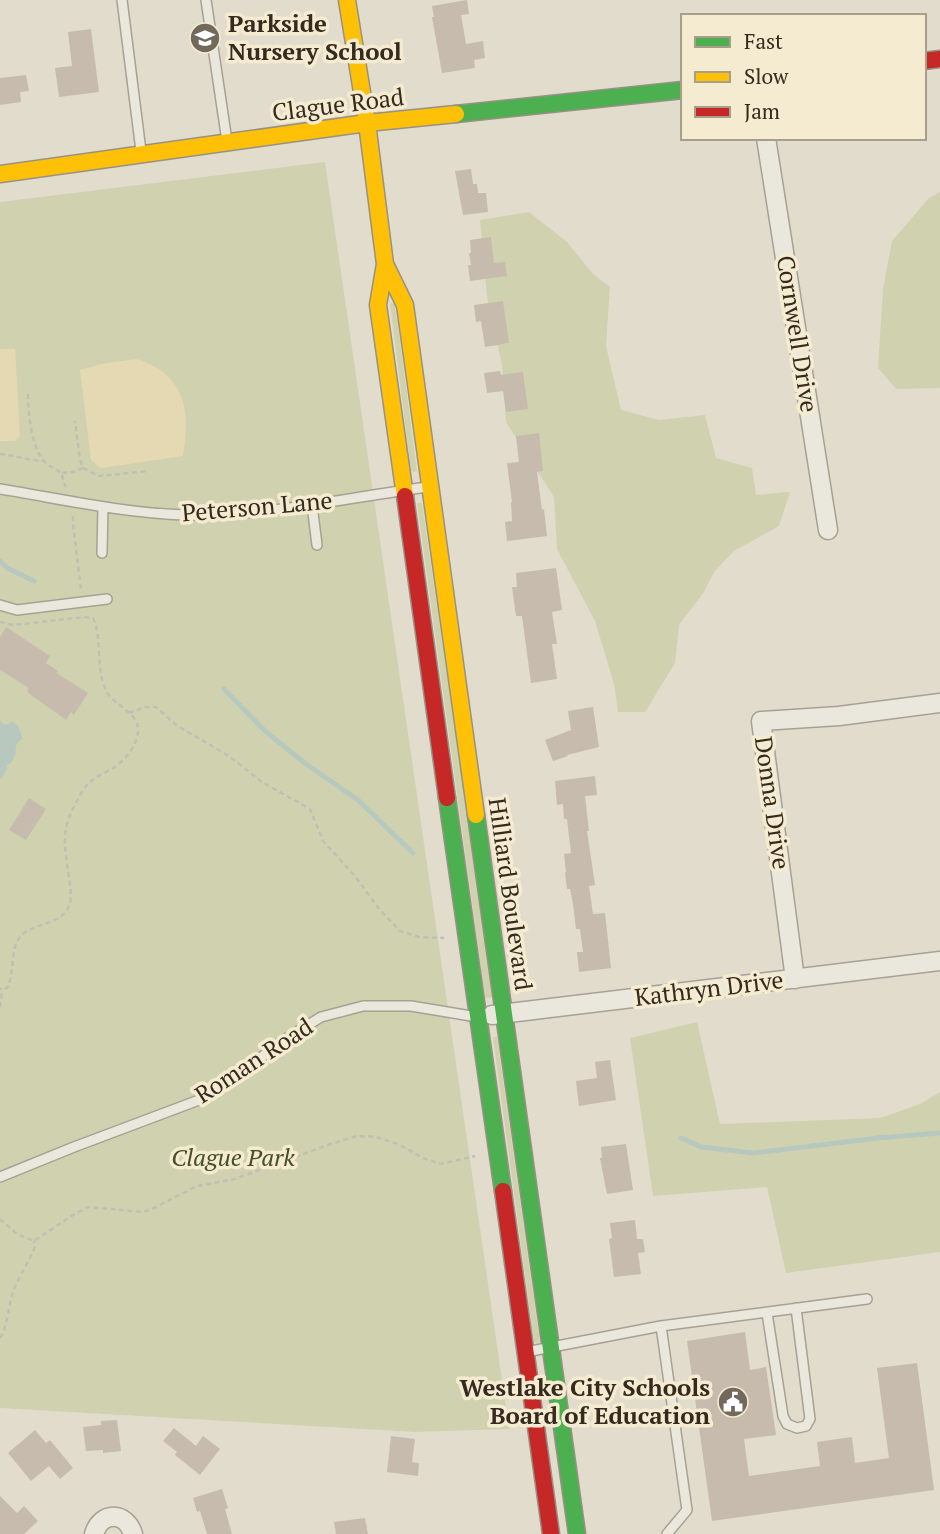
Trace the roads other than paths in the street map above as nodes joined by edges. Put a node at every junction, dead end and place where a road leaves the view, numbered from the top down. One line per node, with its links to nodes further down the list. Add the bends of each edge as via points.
1 (122, 0): 8 (lane)
2 (346, 0): 5 (main road, Hilliard Boulevard)
3 (207, 4): 7 (lane)
4 (681, 90): 5 (main road, Clague Road)
5 (367, 123): 7 (main road, Clague Road); 10 (main road, Hilliard Boulevard)
6 (766, 140): 16 (street, Cornwell Drive)
7 (227, 143): 8 (main road, Clague Road)
8 (142, 155): 9 (main road, Clague Road)
9 (0, 174)
10 (385, 264): 11 (main road, Hilliard Boulevard, via 405,304); 13 (main road, Hilliard Boulevard, via 378,305)
11 (430, 487): 13 (lane, Peterson Lane); 24 (main road, Hilliard Boulevard)
12 (0, 489): 15 (lane, Peterson Lane)
13 (404, 490): 14 (lane, Peterson Lane); 25 (main road, Hilliard Boulevard)
14 (312, 505): 15 (lane, Peterson Lane, via 186,515); 17 (lane)
15 (103, 507): 18 (lane)
16 (828, 530)
17 (317, 545)
18 (102, 553)
19 (107, 599): 20 (lane, via 17,610)
20 (0, 605)
21 (940, 703): 23 (street, Donna Drive, via 761,721)
22 (940, 961): 23 (street, Kathryn Drive)
23 (795, 979): 24 (street, Kathryn Drive)
24 (504, 1014): 25 (street, Kathryn Drive); 31 (main road, Hilliard Boulevard)
25 (478, 1017): 26 (lane, Roman Road, via 411,1006 363,1006 321,1017 199,1100); 32 (main road, Hilliard Boulevard)
26 (0, 1177)
27 (867, 1299): 28 (lane)
28 (796, 1308): 29 (lane); 29 (lane, via 810,1419 797,1428 783,1416)
29 (767, 1313): 30 (lane)
30 (662, 1326): 31 (lane); 37 (lane, via 687,1510)
31 (551, 1348): 32 (lane); 36 (main road, Hilliard Boulevard)
32 (525, 1353): 35 (main road, Hilliard Boulevard)
33 (94, 1534): 34 (street, via 101,1521 112,1516 129,1524)
34 (133, 1534)
35 (551, 1534)
36 (577, 1534)
37 (667, 1534)

